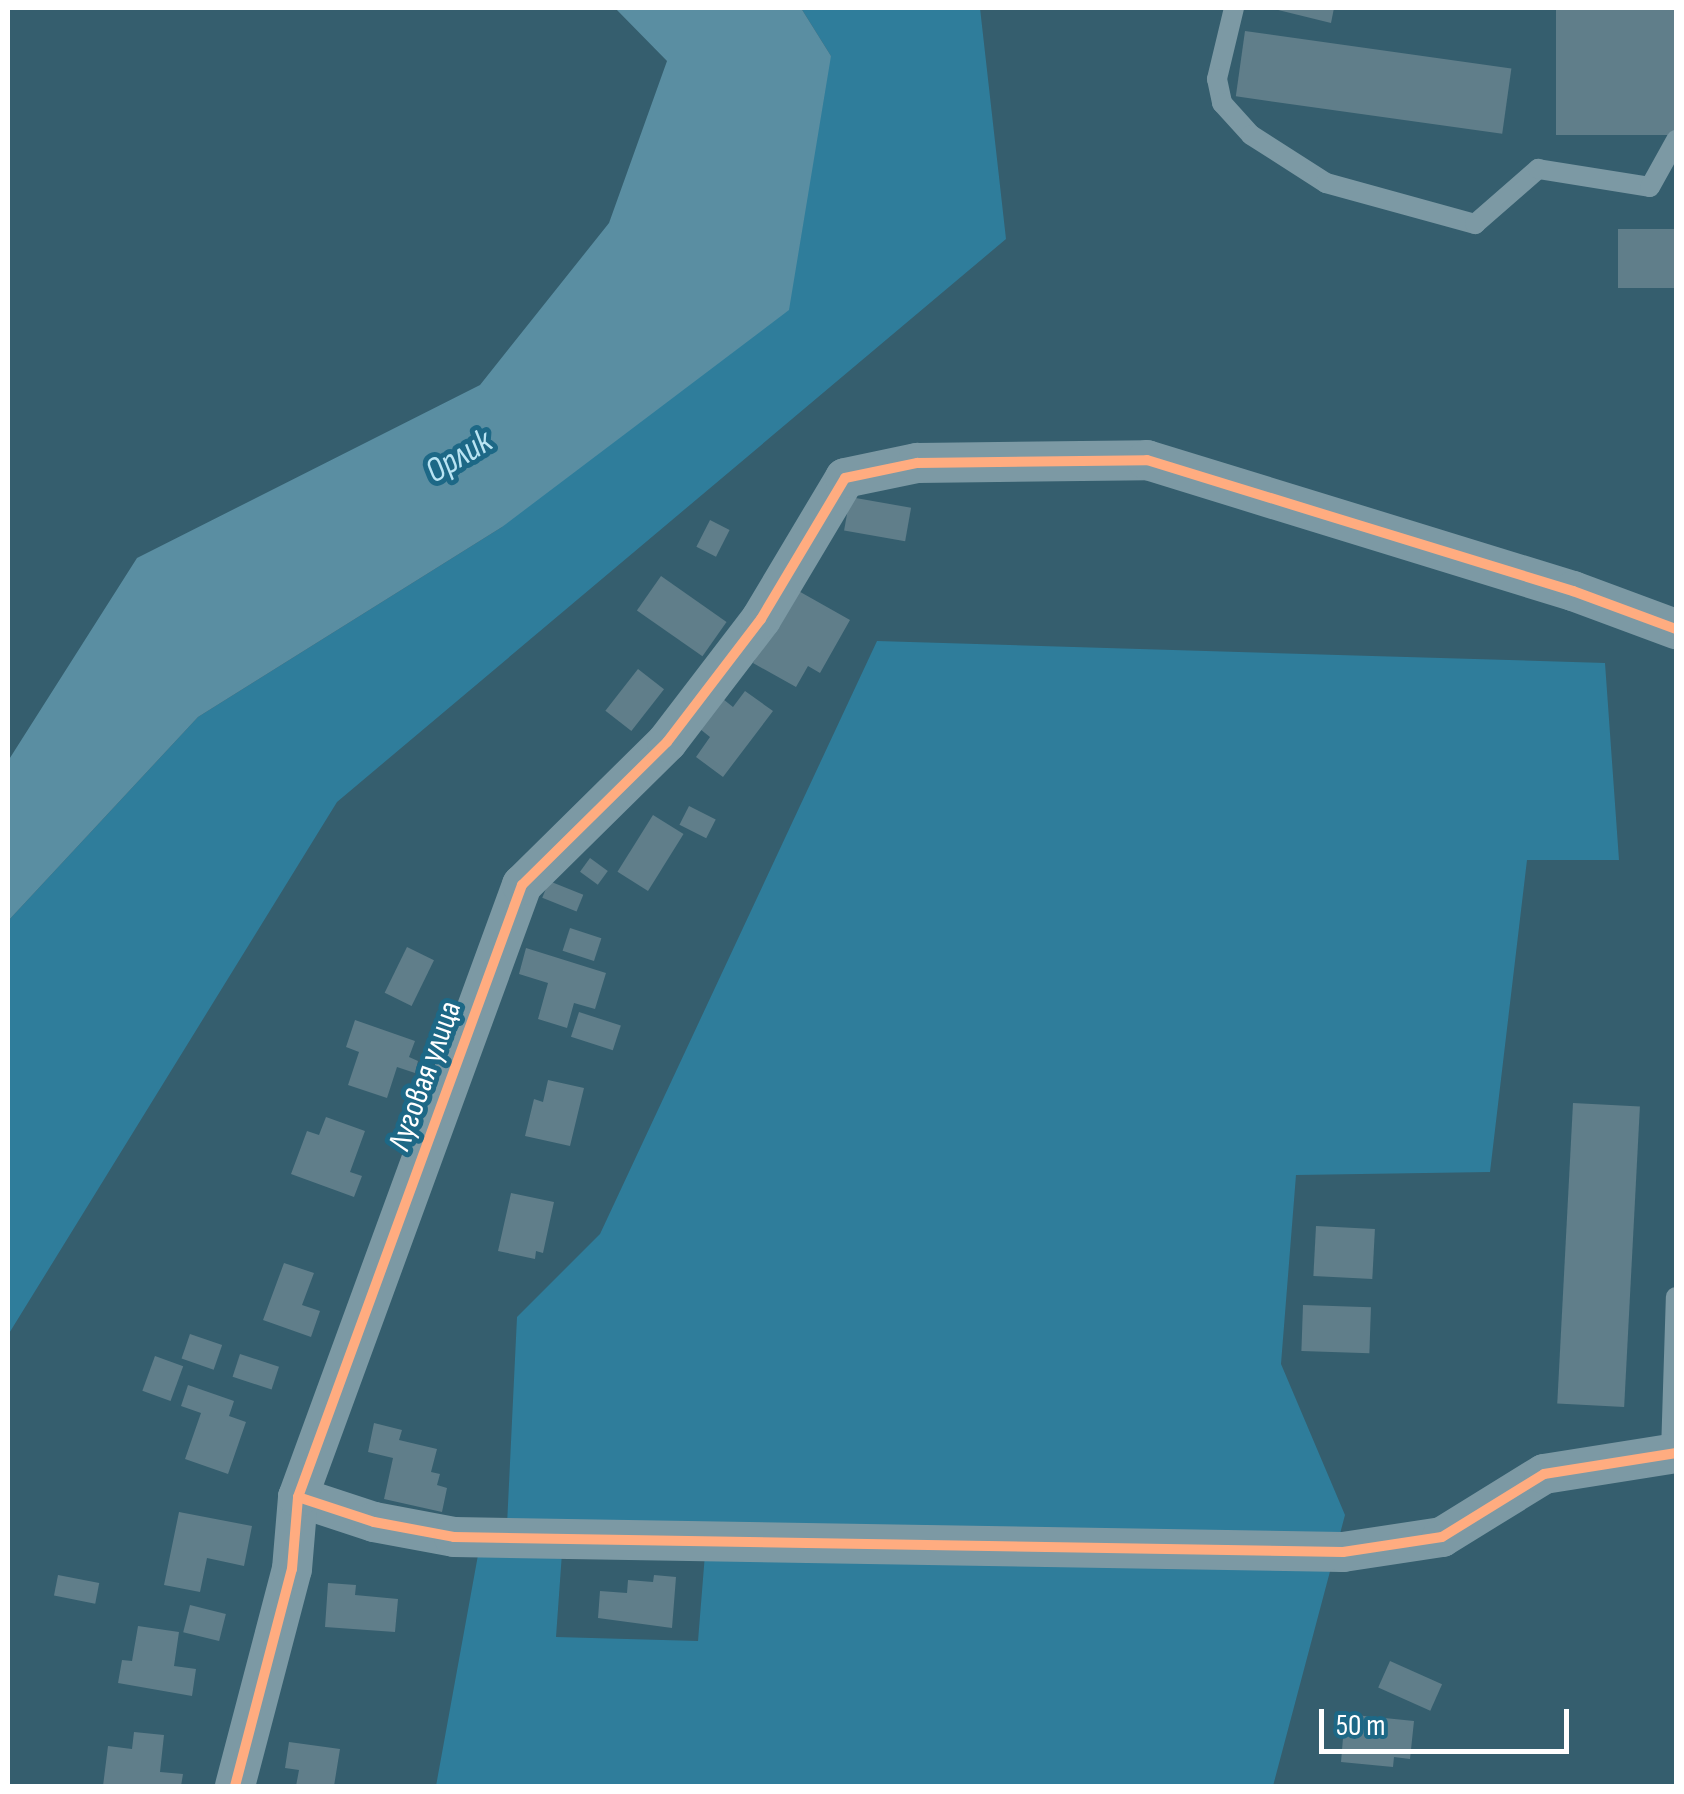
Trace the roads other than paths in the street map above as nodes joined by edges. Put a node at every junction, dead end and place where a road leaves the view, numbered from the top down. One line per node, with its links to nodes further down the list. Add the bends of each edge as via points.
1 (1234, 8): 2 (lane, via 1218,78 1222,103 1251,135 1326,183 1474,224 1538,169 1650,187)
2 (1676, 140)
3 (1676, 629): 6 (street, Луговая улица, via 1147,460 917,463 845,478 761,619 668,742 522,885)
4 (1676, 1298): 5 (lane)
5 (1674, 1452): 6 (street, via 1544,1474 1442,1537 1342,1552 454,1536 374,1522)
6 (298, 1497): 7 (street, Луговая улица, via 292,1569)
7 (235, 1786)

